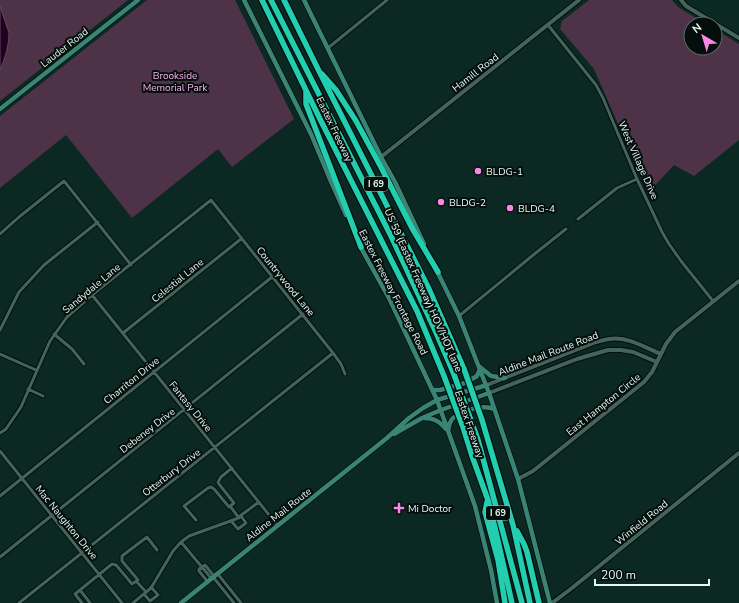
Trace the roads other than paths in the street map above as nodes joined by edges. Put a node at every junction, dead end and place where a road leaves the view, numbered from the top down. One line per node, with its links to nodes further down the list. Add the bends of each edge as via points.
1 (138, 0): 15 (main road, Lauder Road)
2 (244, 0): 24 (main road, Eastex Freeway Frontage Road, via 311,134)
3 (262, 0): 14 (highway, Eastex Freeway / I 69)
4 (271, 0): 107 (highway, US 59 (Eastex Freeway) HOV/HOT lane / I 69, bridge, via 392,236 453,372 478,440)
5 (284, 0): 13 (highway, Eastex Freeway / I 69)
6 (304, 0): 12 (main road)
7 (387, 0): 12 (street)
8 (579, 0): 10 (street, Hamill Road)
9 (681, 0): 11 (street, via 686,6)
10 (548, 25): 16 (street, Hamill Road); 17 (street, West Village Drive, via 596,85)
11 (739, 38)
12 (328, 48): 16 (main road)
13 (318, 69): 26 (highway, via 336,90 356,121); 81 (highway, Eastex Freeway / I 69, bridge, via 429,289 464,369)
14 (306, 89): 24 (highway, via 306,104); 74 (highway, Eastex Freeway / I 69, bridge, via 417,311 444,376)
15 (0, 109)
16 (381, 157): 26 (main road)
17 (637, 179): 19 (street, via 617,188); 30 (street, West Village Drive, via 669,244)
18 (211, 200): 23 (street, Countrywood Lane); 25 (street, Sandydale Lane)
19 (578, 219)
20 (98, 222): 22 (street, via 64,181); 25 (street); 33 (street, via 44,265 19,292)
21 (566, 229): 32 (street)
22 (0, 234)
23 (241, 239): 27 (street, Countrywood Lane); 34 (street, Celestial Lane)
24 (361, 247): 54 (main road, Eastex Freeway Frontage Road, via 393,306)
25 (131, 265): 29 (street, Sandydale Lane)
26 (438, 272): 32 (main road)
27 (272, 277): 31 (street, Countrywood Lane); 48 (street, Charriton Drive)
28 (739, 281): 30 (street, East Hampton Circle)
29 (92, 295): 34 (street, Fantasy Drive); 35 (street, Sandydale Lane, via 67,317)
30 (713, 302): 41 (street, East Hampton Circle, via 675,332)
31 (302, 314): 39 (street, Countrywood Lane); 59 (street, Debeney Drive)
32 (459, 316): 45 (main road)
33 (0, 330)
34 (123, 333): 48 (street, Fantasy Drive)
35 (54, 334): 44 (street, via 72,349); 46 (street, Sandydale Lane)
36 (631, 341): 37 (street); 38 (street, Aldine Mail Route Road, via 608,339); 41 (street, Aldine Mail Route Road)
37 (628, 351): 42 (street, Aldine Mail Route Road, via 608,350); 43 (street, Aldine Mail Route Road)
38 (572, 352): 42 (street); 47 (street, Aldine Mail Route Road)
39 (333, 353): 49 (street, Countrywood Lane); 65 (street, Otterbury Drive)
40 (0, 354): 46 (street)
41 (661, 354): 43 (street, East Hampton Circle)
42 (575, 359): 51 (street, Aldine Mail Route Road)
43 (657, 362): 70 (street, East Hampton Circle, via 644,382 533,471)
44 (84, 364)
45 (479, 367): 50 (main road, via 491,376); 52 (main road); 54 (main road, via 477,376 465,383)
46 (36, 370): 53 (street, Sandydale Lane)
47 (523, 371): 50 (street, Aldine Mail Route Road); 51 (street)
48 (154, 372): 59 (street, Fantasy Drive); 69 (street, Charriton Drive)
49 (345, 374)
50 (505, 378): 52 (street, Aldine Mail Route Road)
51 (526, 379): 55 (street, Aldine Mail Route Road)
52 (487, 385): 55 (main road); 57 (main road, Aldine Mail Route)
53 (28, 389): 56 (street); 63 (street, Sandydale Lane, via 21,407)
54 (432, 390): 57 (main road, Eastex Freeway Frontage Road)
55 (489, 393): 58 (main road); 60 (main road, Aldine Mail Route)
56 (43, 396)
57 (437, 400): 60 (main road, Eastex Freeway Frontage Road); 64 (main road, Aldine Mail Route, via 401,424)
58 (494, 409): 62 (main road, via 476,408 462,413 452,419); 70 (main road)
59 (184, 410): 65 (street, Fantasy Drive); 77 (street, Debeney Drive)
60 (441, 410): 61 (main road, Aldine Mail Route); 62 (main road, Eastex Freeway Frontage Road)
61 (422, 418): 62 (main road, via 434,419); 64 (main road, Aldine Mail Route)
62 (448, 432): 104 (main road, Eastex Freeway Frontage Road, via 475,506 492,570)
63 (0, 434)
64 (387, 438): 82 (main road, Aldine Mail Route)
65 (214, 448): 68 (street, Fantasy Drive); 85 (street, Otterbury Drive)
66 (0, 451): 69 (street, Mac Naughton Drive)
67 (739, 453): 110 (street, Winfield Road)
68 (232, 468): 71 (street, via 220,479); 75 (street, Fantasy Drive)
69 (22, 478): 73 (street, Charriton Drive); 77 (street, Mac Naughton Drive)
70 (518, 479): 110 (main road)
71 (219, 484): 72 (street); 76 (street, via 234,503)
72 (214, 489): 76 (street); 79 (street, via 207,488 184,506)
73 (0, 496)
74 (488, 500): 105 (highway, via 485,512 498,560); 106 (highway, Eastex Freeway / I 69)
75 (259, 502): 78 (street); 82 (street, Fantasy Drive)
76 (230, 506): 78 (street)
77 (52, 515): 85 (street, Mac Naughton Drive); 86 (street, Debeney Drive)
78 (240, 517): 80 (street); 80 (street, via 246,523 238,530)
79 (196, 520)
80 (232, 522): 83 (street, via 189,536)
81 (513, 525): 108 (highway, Eastex Freeway / I 69); 109 (highway, via 527,552)
82 (278, 526): 91 (main road, Aldine Mail Route)
83 (181, 542): 89 (street); 93 (street)
84 (157, 550): 87 (street, via 147,537 122,556)
85 (82, 553): 90 (street, Mac Naughton Drive); 96 (street, Otterbury Drive)
86 (0, 557)
87 (122, 561): 88 (street); 92 (street, via 138,580)
88 (116, 565): 90 (street, via 112,564); 92 (street, via 132,584)
89 (202, 567): 91 (street, via 206,566); 91 (street, via 199,571)
90 (99, 574): 94 (street); 99 (street, Mac Naughton Drive)
91 (212, 577): 101 (main road, Aldine Mail Route); 102 (street); 103 (street)
92 (136, 582): 95 (street)
93 (151, 587): 95 (street); 95 (street, via 158,595 150,601)
94 (80, 590): 97 (street, via 75,594); 98 (street)
95 (145, 593): 100 (street)
96 (19, 603)
97 (82, 603)
98 (90, 603)
99 (122, 603)
100 (133, 603)
101 (181, 603)
102 (234, 603)
103 (241, 603)
104 (497, 603)
105 (505, 603)
106 (512, 603)
107 (522, 603)
108 (530, 603)
109 (539, 603)
110 (551, 603)

